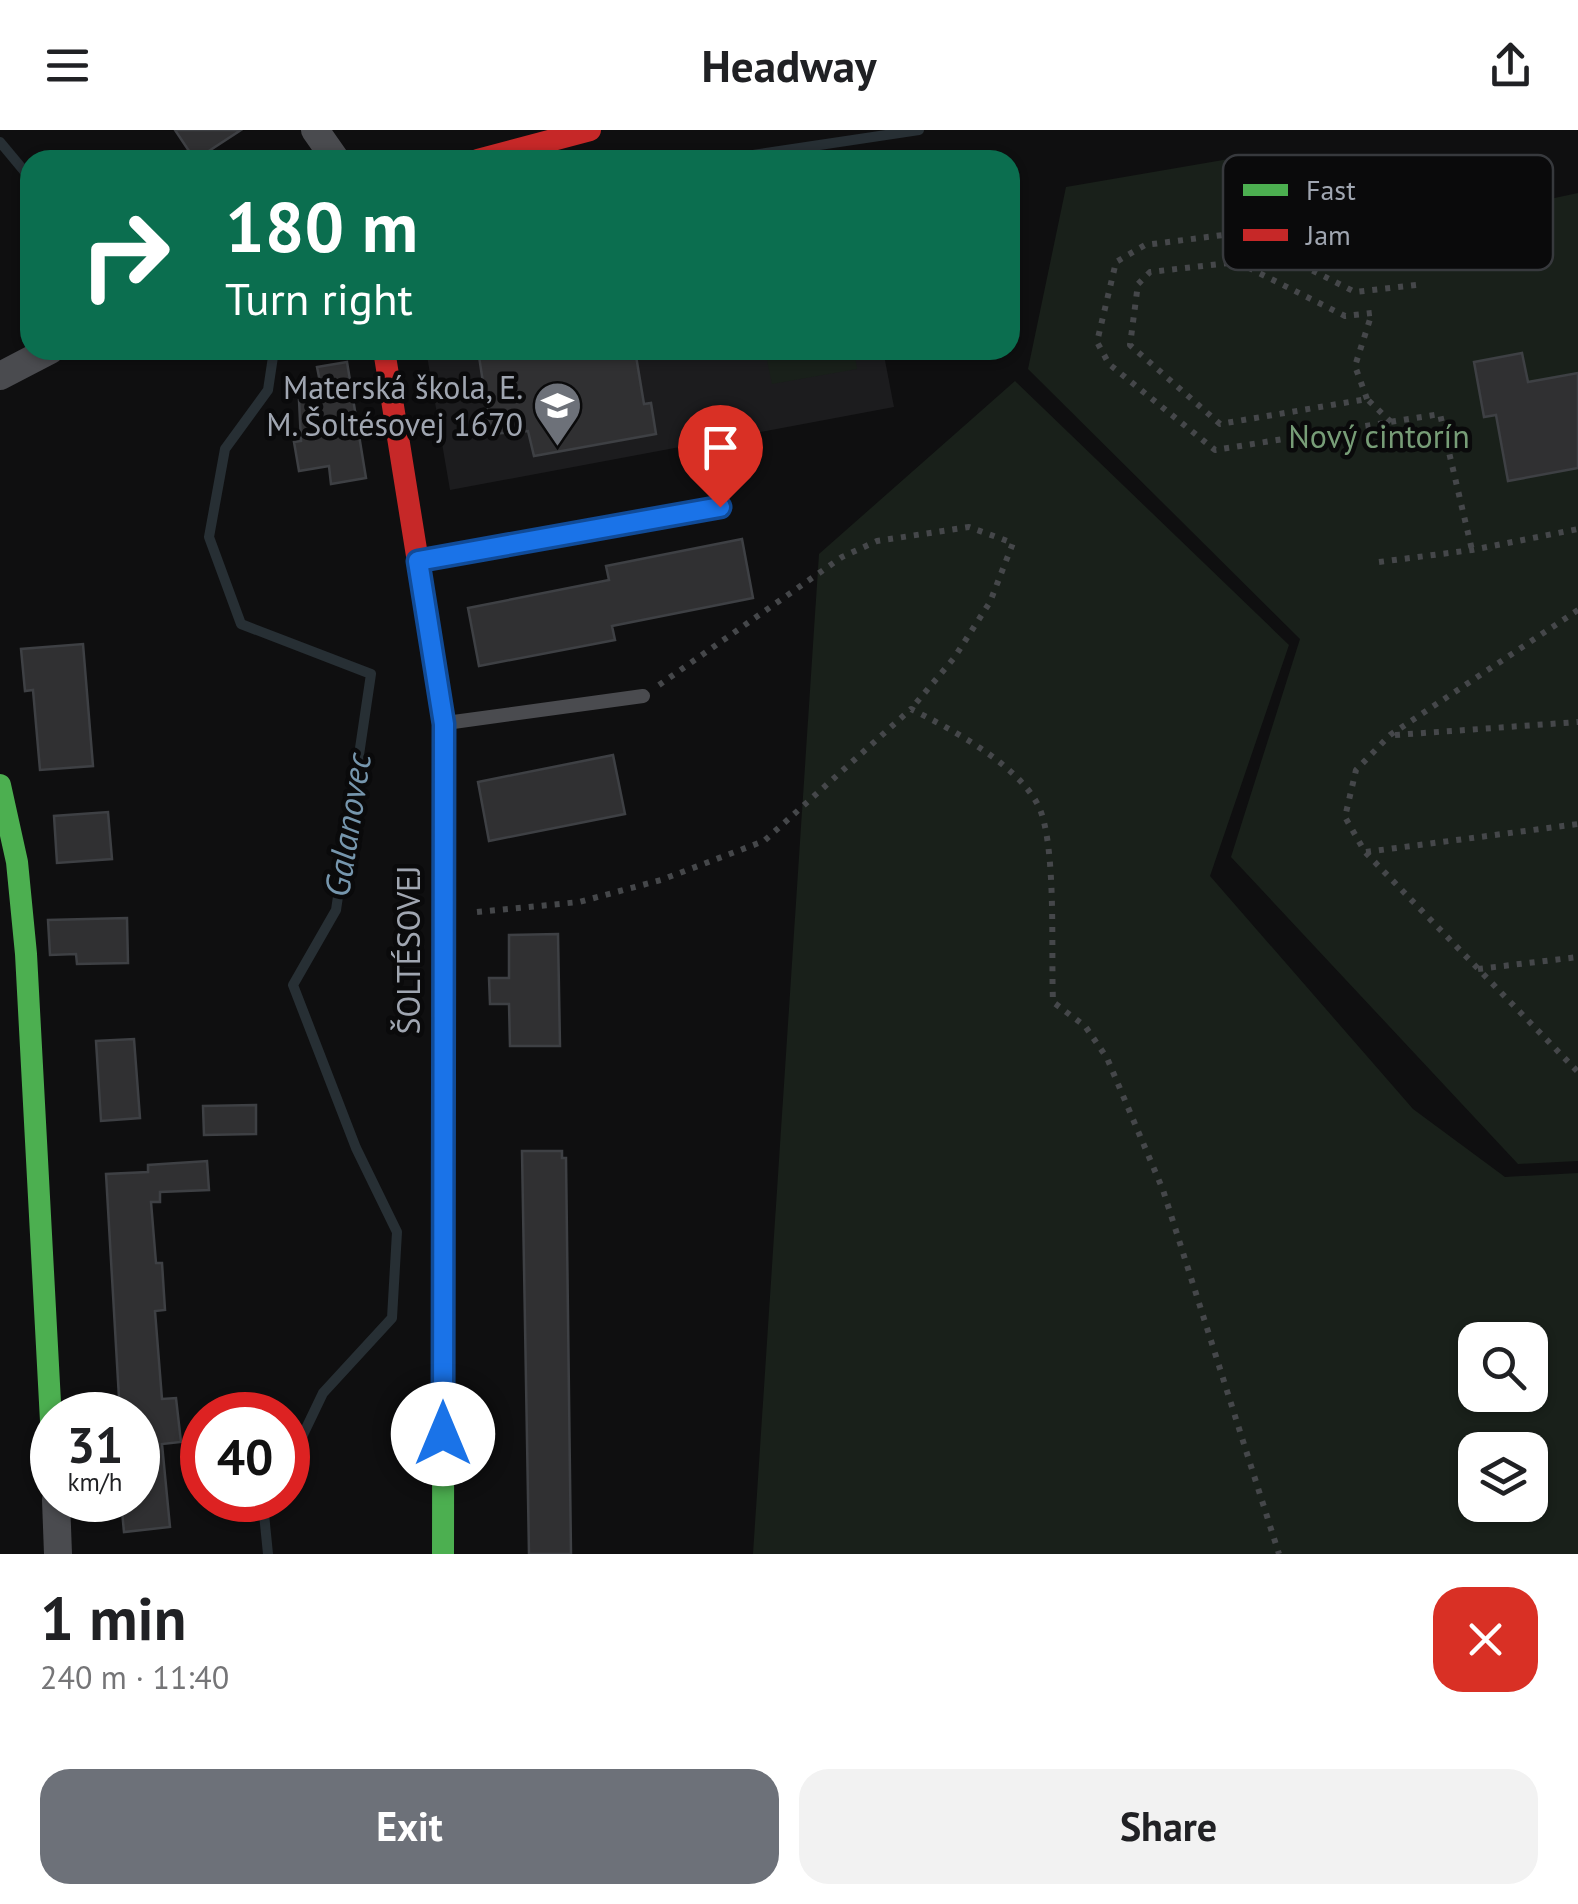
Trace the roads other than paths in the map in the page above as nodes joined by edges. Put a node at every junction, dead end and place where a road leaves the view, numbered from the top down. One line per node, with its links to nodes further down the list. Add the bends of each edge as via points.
1 (590, 130): 2 (street)
2 (515, 150)
3 (31, 360): 5 (street)
4 (386, 360): 7 (street, ŠOLTÉSOVEJ)
5 (0, 376)
6 (720, 507): 7 (lane)
7 (418, 561): 9 (street, ŠOLTÉSOVEJ)
8 (643, 696): 9 (lane)
9 (444, 724): 15 (street, ŠOLTÉSOVEJ)
10 (0, 786): 11 (street)
11 (8, 860): 12 (street, via 32,1040)
12 (50, 1392)
13 (57, 1522): 14 (street)
14 (58, 1554)
15 (443, 1554)

